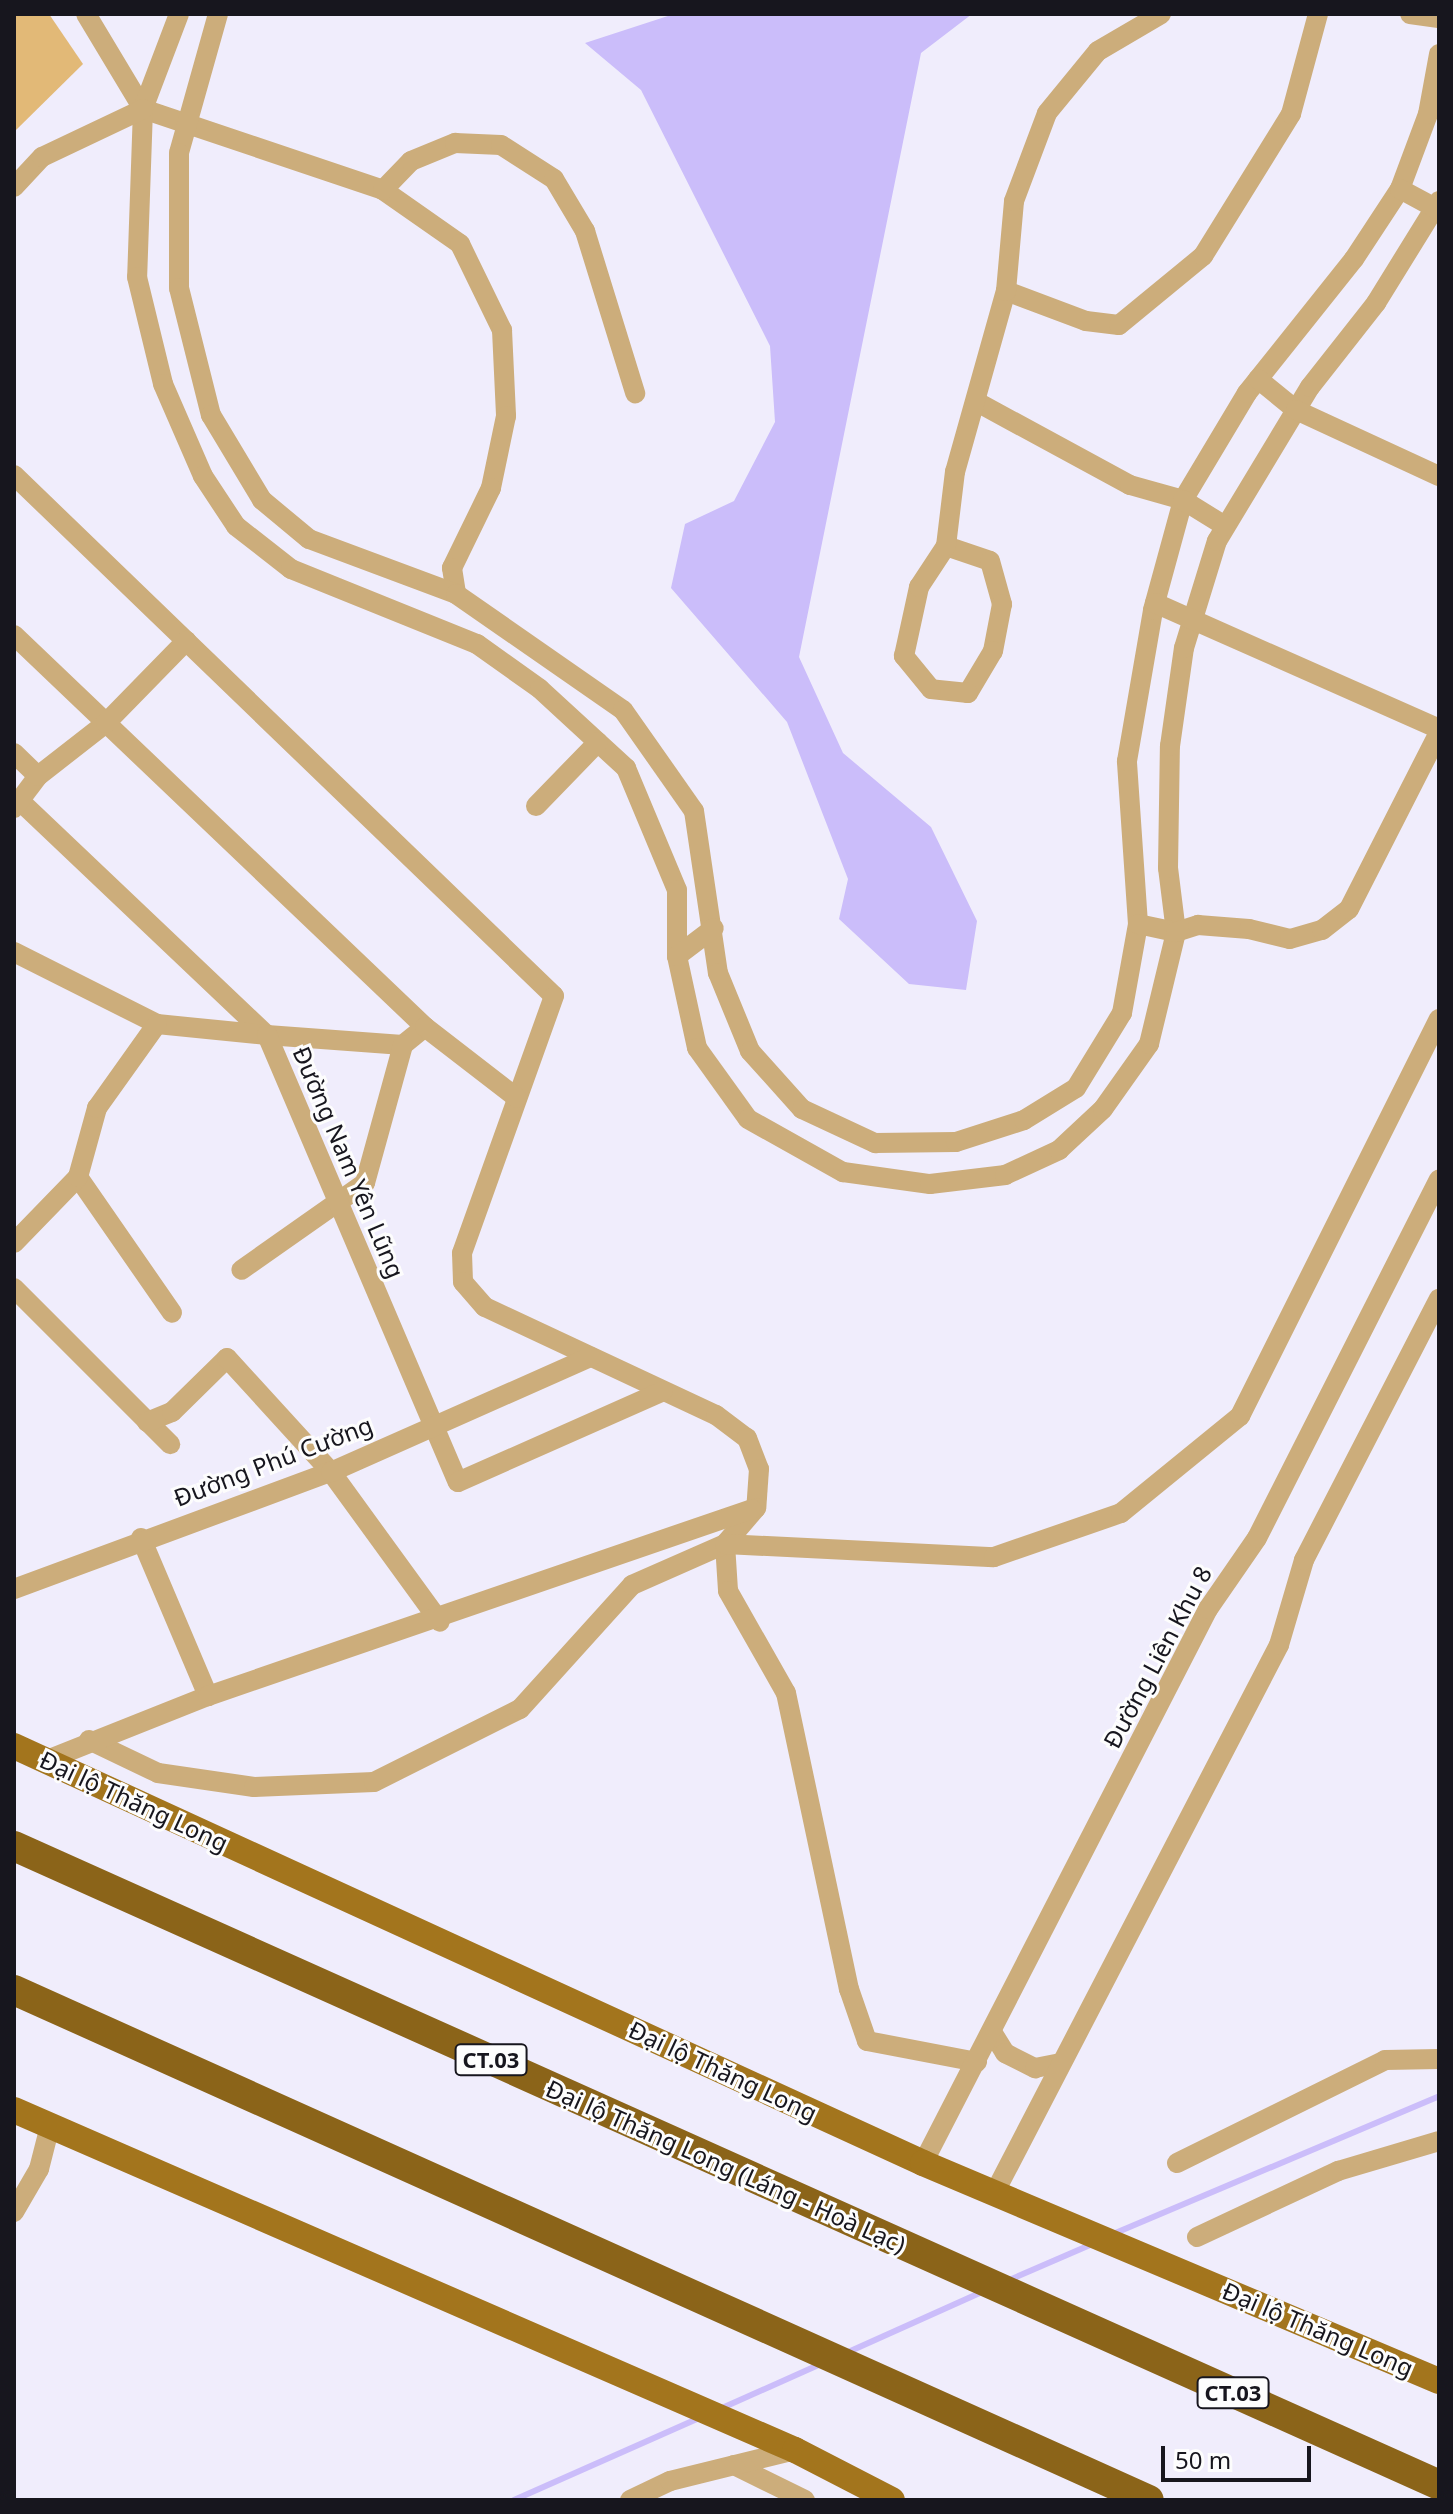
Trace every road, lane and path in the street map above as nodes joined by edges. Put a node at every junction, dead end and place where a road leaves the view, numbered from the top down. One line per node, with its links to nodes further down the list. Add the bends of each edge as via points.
1 (86, 14): 9 (street)
2 (179, 14): 9 (street)
3 (218, 14): 10 (street)
4 (1161, 14): 15 (street, via 1098,51 1047,113 1014,201)
5 (1318, 14): 15 (street, via 1291,114 1203,256 1119,325 1086,321)
6 (1410, 14): 7 (street)
7 (1439, 18)
8 (1439, 54): 12 (street, via 1428,114)
9 (143, 109): 10 (street); 11 (street, via 42,157); 32 (street, via 137,277 163,384 203,476 236,526 291,569 477,644)
10 (181, 126): 13 (street); 25 (street, via 179,288 211,415 262,500 309,539)
11 (14, 187)
12 (1400, 189): 14 (street); 16 (street)
13 (383, 190): 17 (street, via 411,161 455,143 501,145 554,179 585,231); 25 (street, via 460,244 502,330 506,416 491,488 452,568)
14 (1438, 206): 19 (street)
15 (1006, 291): 18 (street)
16 (1258, 379): 19 (street); 22 (street)
17 (635, 393)
18 (977, 402): 22 (street, via 1130,485); 24 (street, via 955,472)
19 (1296, 410): 21 (street); 23 (street)
20 (14, 475): 29 (street)
21 (1439, 476)
22 (1183, 500): 23 (street); 26 (street)
23 (1225, 526): 27 (street)
24 (946, 546): 24 (street, via 919,587 904,656 931,689 968,693 993,651 1002,604 990,561)
25 (456, 594): 38 (street, via 623,710 694,811)
26 (1155, 603): 27 (street); 37 (street, via 1127,761)
27 (1193, 619): 31 (street); 39 (street, via 1170,746 1168,868)
28 (14, 635): 30 (street)
29 (186, 641): 30 (street); 47 (street, via 554,996)
30 (106, 723): 34 (street); 44 (street)
31 (1439, 731): 39 (street, via 1349,909 1322,930 1290,939 1198,925)
32 (598, 742): 36 (street); 41 (street, via 626,768 677,890)
33 (14, 753): 34 (street)
34 (38, 776): 35 (street)
35 (17, 805): 45 (street)
36 (536, 806)
37 (1138, 924): 38 (street, via 1122,1013 1076,1088 1024,1120 956,1142 875,1143 802,1109 750,1051 718,973); 39 (street)
38 (714, 928): 41 (street)
39 (1176, 932): 41 (street, via 1149,1044 1103,1109 1059,1150 1005,1175 930,1184 843,1172 748,1119 697,1048)
40 (14, 952): 43 (street, Đường Nam Yên Lũng)
41 (677, 956)
42 (1439, 1019): 64 (street, via 1240,1416 1121,1513 994,1557)
43 (157, 1024): 45 (street, Đường Nam Yên Lũng); 48 (street, via 97,1108)
44 (425, 1027): 46 (street); 47 (street)
45 (267, 1035): 46 (street); 50 (street, Đường Nam Yên Lũng)
46 (403, 1045): 50 (street, via 365,1183)
47 (517, 1098): 56 (street, via 462,1253 463,1282 485,1307)
48 (78, 1177): 51 (street); 55 (street)
49 (1439, 1179): 75 (street, Đường Liên Khu 8, via 1257,1538 1208,1609)
50 (338, 1207): 52 (street); 59 (street, Đường Nam Yên Lũng)
51 (14, 1243)
52 (241, 1270)
53 (14, 1288): 58 (street)
54 (1439, 1299): 78 (street, via 1304,1560 1279,1645)
55 (172, 1313)
56 (591, 1357): 57 (street); 59 (street, Đường Phú Cường)
57 (663, 1391): 59 (street, Đường Nam Yên Lũng, via 458,1482); 62 (street, via 747,1438 759,1469)
58 (147, 1422): 60 (street); 61 (street, via 172,1412 227,1358)
59 (435, 1424): 61 (street, Đường Phú Cường)
60 (170, 1444)
61 (331, 1472): 63 (street, Đường Phú Cường); 68 (street)
62 (756, 1508): 64 (street); 65 (street)
63 (141, 1538): 67 (street, Đường Phú Cường); 69 (street)
64 (725, 1544): 66 (street); 77 (street, via 728,1591 786,1693 849,1989 867,2041)
65 (623, 1552): 66 (street); 68 (street)
66 (632, 1585): 70 (street, via 520,1709 374,1782 240,1785 158,1773)
67 (14, 1589)
68 (440, 1622): 69 (street)
69 (208, 1696): 70 (street)
70 (89, 1740): 72 (street)
71 (14, 1746): 72 (main road, Đại lộ Thăng Long)
72 (47, 1760): 82 (main road, Đại lộ Thăng Long)
73 (14, 1846): 90 (highway, Đại lộ Thăng Long (Láng - Hoà Lạc) / CT.03)
74 (14, 1990): 94 (highway)
75 (992, 2032): 77 (street, Đường Liên Khu 8); 78 (street, via 1005,2053 1035,2068)
76 (1439, 2059): 83 (street, via 1385,2060)
77 (977, 2062): 82 (street, Đường Liên Khu 8)
78 (1061, 2063): 84 (street)
79 (14, 2110): 80 (main road)
80 (50, 2126): 85 (street, via 39,2169); 88 (main road, via 732,2428)
81 (1439, 2141): 86 (street, via 1338,2171)
82 (923, 2163): 84 (main road, Đại lộ Thăng Long)
83 (1177, 2163)
84 (996, 2190): 87 (main road, Đại lộ Thăng Long)
85 (14, 2212)
86 (1197, 2237)
87 (1439, 2381)
88 (795, 2450): 89 (street); 93 (main road)
89 (734, 2465): 91 (street); 92 (street)
90 (1439, 2485)
91 (630, 2500)
92 (805, 2500)
93 (892, 2500)
94 (1149, 2500)

